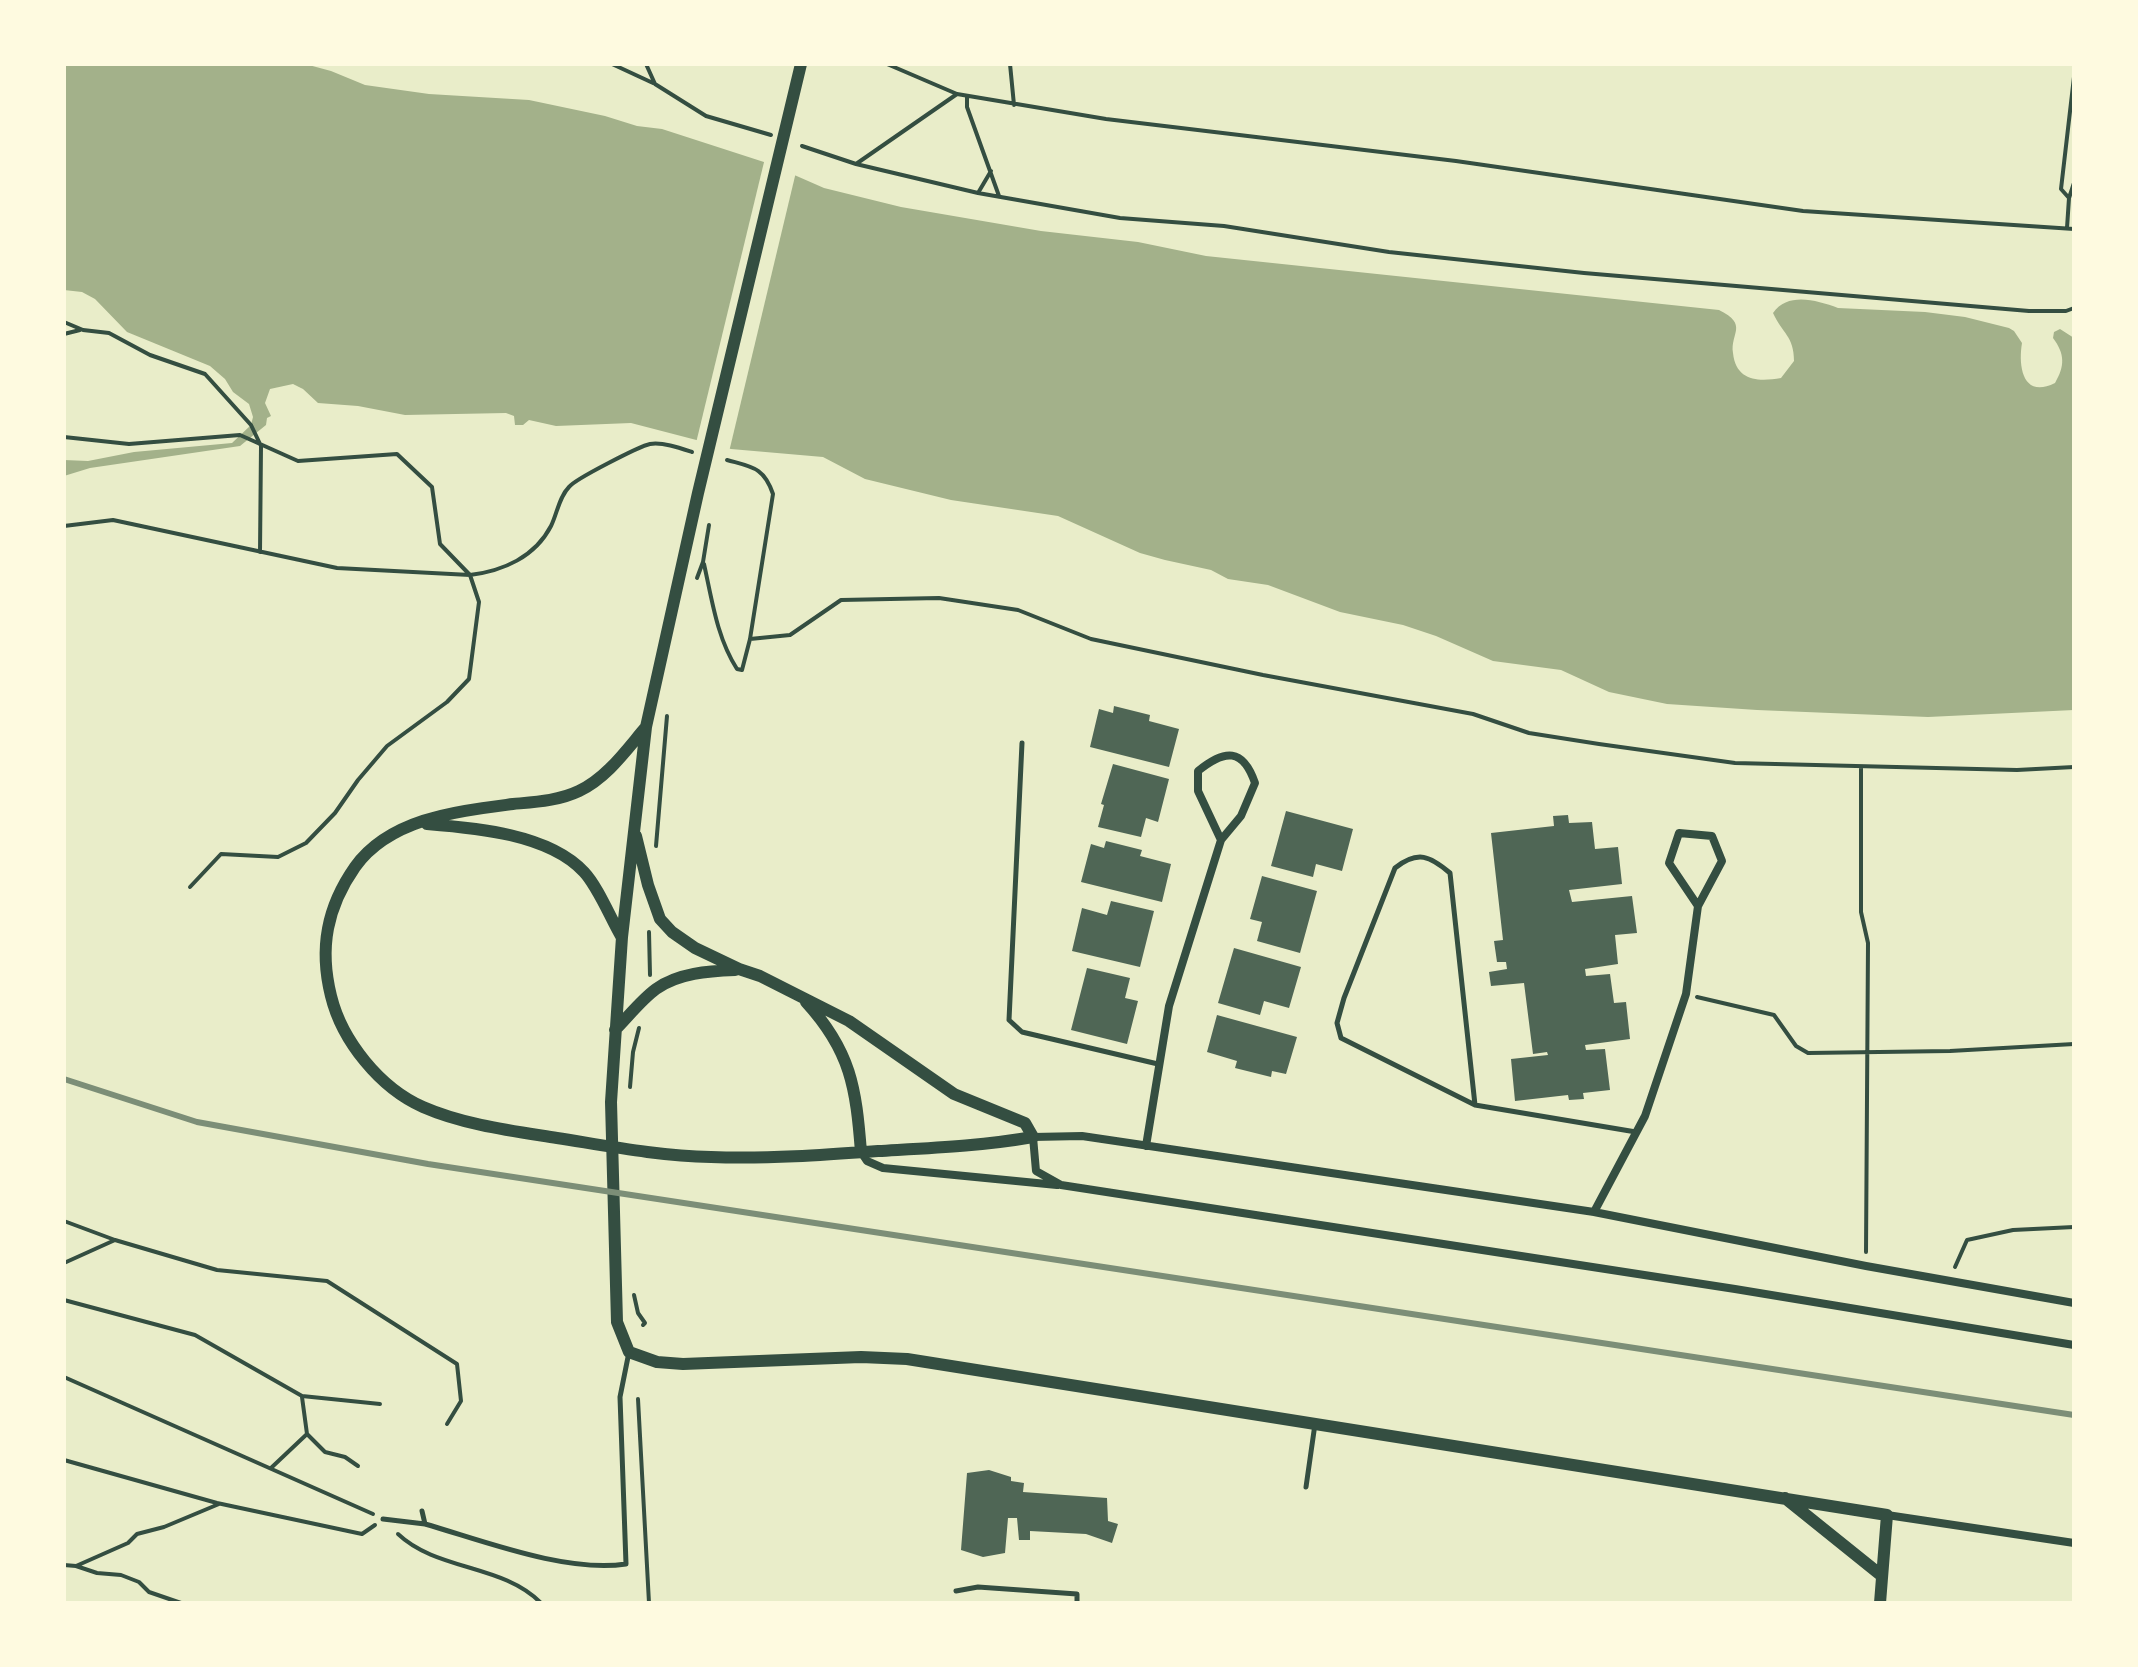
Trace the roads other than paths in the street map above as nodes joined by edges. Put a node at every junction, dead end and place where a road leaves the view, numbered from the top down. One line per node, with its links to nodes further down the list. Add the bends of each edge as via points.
1 (801, 64): 2 (street)
2 (646, 727): 4 (street, via 612,767 582,790 557,799 454,811); 5 (street)
3 (1022, 743): 12 (lane, via 1009,1020 1022,1032)
4 (420, 823): 8 (street, via 498,832 556,849 585,872); 17 (street, via 379,843 357,864 334,903 325,948 327,981 344,1030 397,1092 464,1120 648,1152 801,1157)
5 (634, 828): 8 (street); 9 (street, via 660,919 695,948)
6 (1221, 840): 6 (street, via 1241,816 1255,783 1249,765 1234,755 1215,757 1198,771 1198,791); 12 (street, via 1169,1006)
7 (1698, 906): 7 (street, via 1722,861 1712,836 1679,833 1669,863); 14 (street, via 1686,994)
8 (622, 937): 11 (street)
9 (739, 969): 10 (street); 11 (street, via 672,981 656,989)
10 (801, 997): 15 (street, via 849,1021 954,1094 1025,1123); 17 (street, via 828,1027 846,1062 857,1097)
11 (615, 1030): 22 (street, via 611,1102 617,1322)
12 (1159, 1064): 16 (street)
13 (1475, 1105): 13 (lane, via 1341,1038 1337,1023 1344,998 1395,868 1408,858 1432,858 1450,873); 14 (lane)
14 (1637, 1132): 19 (street)
15 (1033, 1137): 16 (street, via 1082,1136); 17 (street); 18 (street, via 1036,1171)
16 (1146, 1146): 19 (street)
17 (861, 1152): 18 (street, via 883,1168)
18 (1061, 1185): 21 (street)
19 (1594, 1212): 20 (street)
20 (2074, 1303)
21 (2074, 1345)
22 (629, 1352): 23 (street, via 683,1364 907,1359); 29 (lane, via 620,1397 626,1564 576,1566)
23 (1316, 1423): 24 (lane); 25 (street)
24 (1306, 1487)
25 (1783, 1496): 27 (street); 31 (street)
26 (422, 1511): 29 (lane)
27 (1887, 1515): 30 (street); 31 (street)
28 (383, 1519): 29 (lane)
29 (425, 1524)
30 (2074, 1543)
31 (1882, 1576): 34 (street)
32 (956, 1591): 33 (lane, via 978,1587 1077,1594)
33 (1077, 1603)
34 (1880, 1603)

